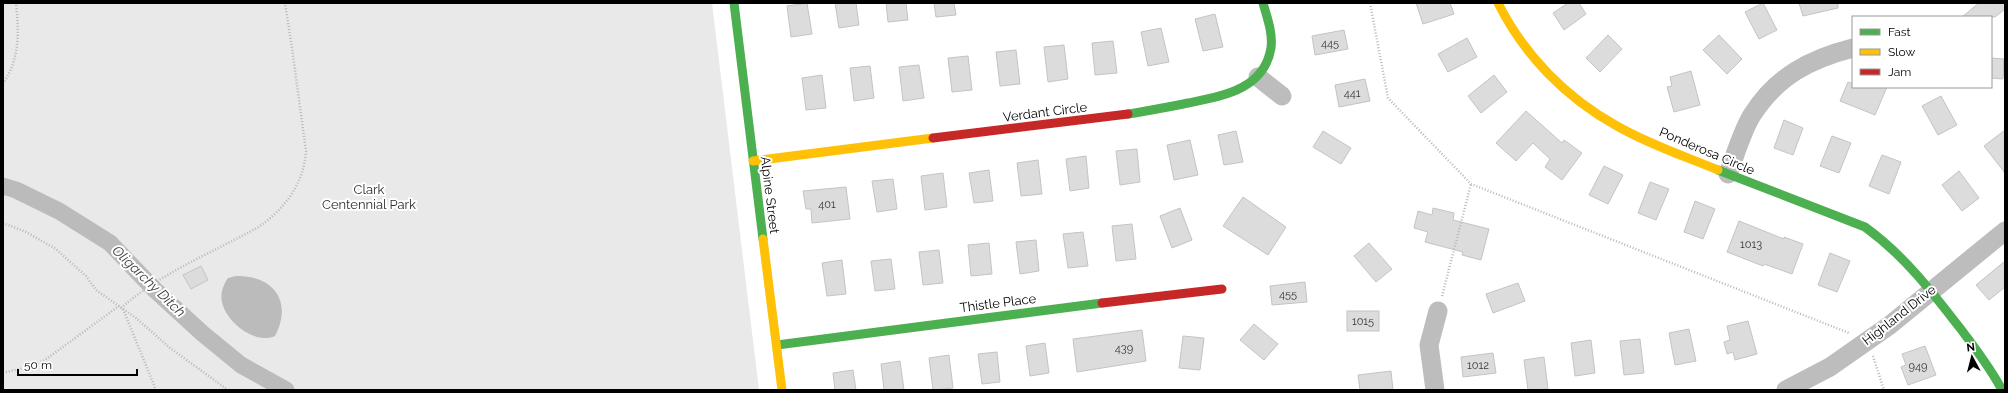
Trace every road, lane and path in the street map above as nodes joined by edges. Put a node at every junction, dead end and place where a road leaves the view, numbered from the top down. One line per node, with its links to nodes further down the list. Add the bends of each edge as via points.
1 (16, 3): 9 (path, via 19,34 17,56)
2 (285, 3): 18 (path, via 306,151 305,165 299,181 282,207 256,228 161,278 140,291)
3 (734, 3): 11 (street, Alpine Street)
4 (1263, 3): 8 (street, Verdant Circle, via 1272,38 1268,60)
5 (1370, 3): 13 (path, via 1388,98)
6 (1498, 3): 12 (street, Ponderosa Circle, via 1518,37 1540,66 1576,100 1618,127)
7 (1852, 48): 12 (street, via 1826,55 1797,69 1771,90 1751,116)
8 (1258, 77): 10 (street); 11 (street, Verdant Circle, via 1239,91 1228,95 1150,111)
9 (3, 84)
10 (1282, 96)
11 (753, 161): 21 (street, Alpine Street)
12 (1728, 174): 17 (street, Ponderosa Circle, via 1865,227 1885,240)
13 (1471, 184): 19 (path); 20 (path)
14 (3, 223): 18 (path, via 56,249 86,276 96,290)
15 (2005, 231): 17 (street, Highland Drive)
16 (1222, 289): 21 (street, Thistle Place)
17 (1931, 290): 20 (street, Highland Drive); 29 (street, Ponderosa Circle, via 1987,363)
18 (121, 308): 22 (path, via 45,360); 23 (path); 24 (path)
19 (1438, 310): 26 (street, via 1429,345)
20 (1868, 340): 27 (street, Highland Drive, via 1830,366); 28 (path)
21 (777, 345): 25 (street, Alpine Street)
22 (3, 373)
23 (156, 390)
24 (228, 390)
25 (782, 390)
26 (1435, 390)
27 (1786, 390)
28 (1884, 390)
29 (2002, 390)

